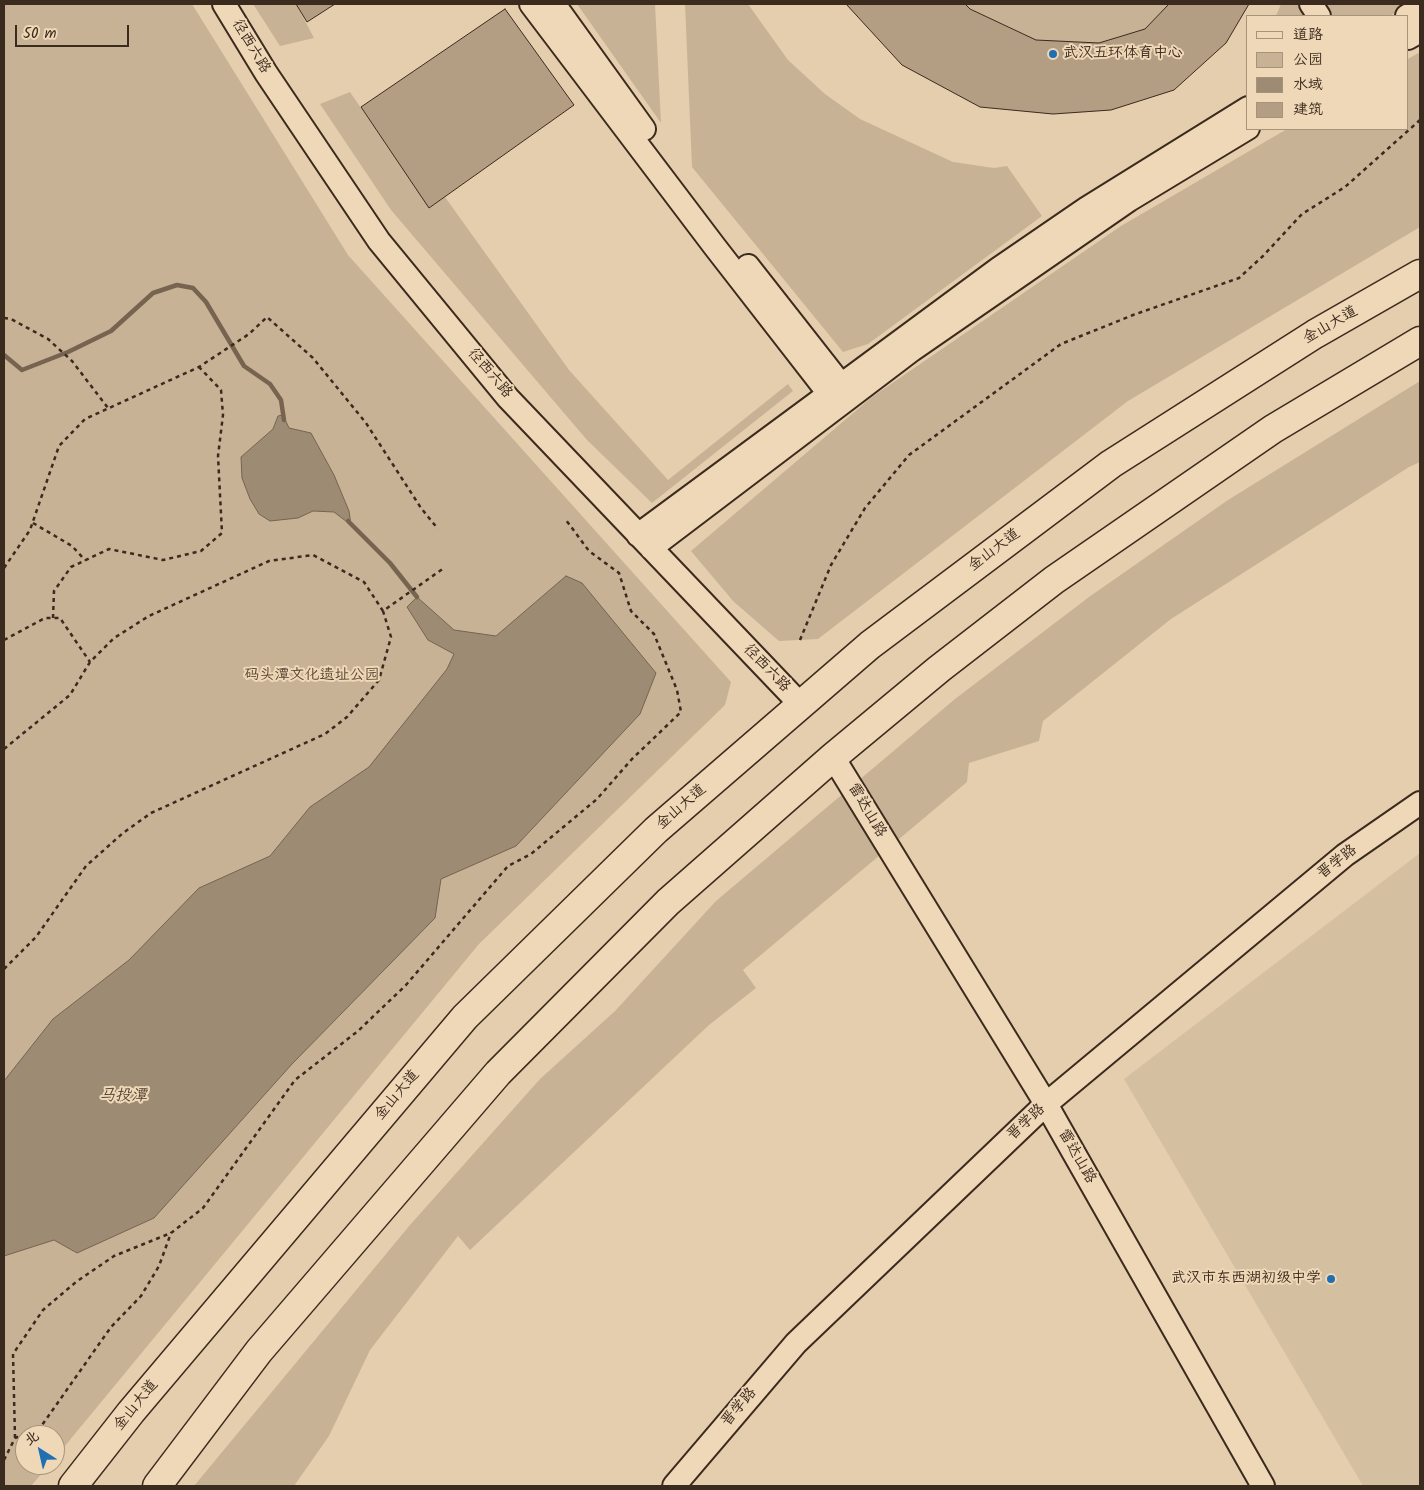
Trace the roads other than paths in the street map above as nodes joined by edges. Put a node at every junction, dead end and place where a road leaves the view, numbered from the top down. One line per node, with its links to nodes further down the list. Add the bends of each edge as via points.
1 (224, 4): 15 (street, 径西六路, via 266,74 379,242 508,398)
2 (531, 4): 14 (street)
3 (554, 4): 14 (street)
4 (1311, 4): 6 (street)
5 (1420, 9): 7 (street)
6 (1317, 15)
7 (1409, 15)
8 (1420, 31): 9 (street)
9 (1409, 37)
10 (1246, 109): 14 (street, via 1087,208 998,269)
11 (1246, 129): 14 (street, via 1129,200 912,350)
12 (1420, 274): 16 (main road, 金山大道, via 1315,334 1111,464 870,645)
13 (1420, 341): 17 (main road, via 1273,429 1054,580)
14 (839, 395): 15 (street)
15 (645, 542): 16 (street, 径西六路)
16 (801, 705): 20 (main road, 金山大道, via 656,830 465,1018 144,1396)
17 (833, 757): 19 (street, 雷达山路); 21 (main road, via 668,902 498,1073 259,1351)
18 (1420, 803): 19 (street, 晋学路, via 1345,855)
19 (1046, 1104): 22 (street, 晋学路, via 796,1343); 23 (street, 雷达山路)
20 (73, 1486)
21 (157, 1486)
22 (674, 1486)
23 (1263, 1486)

